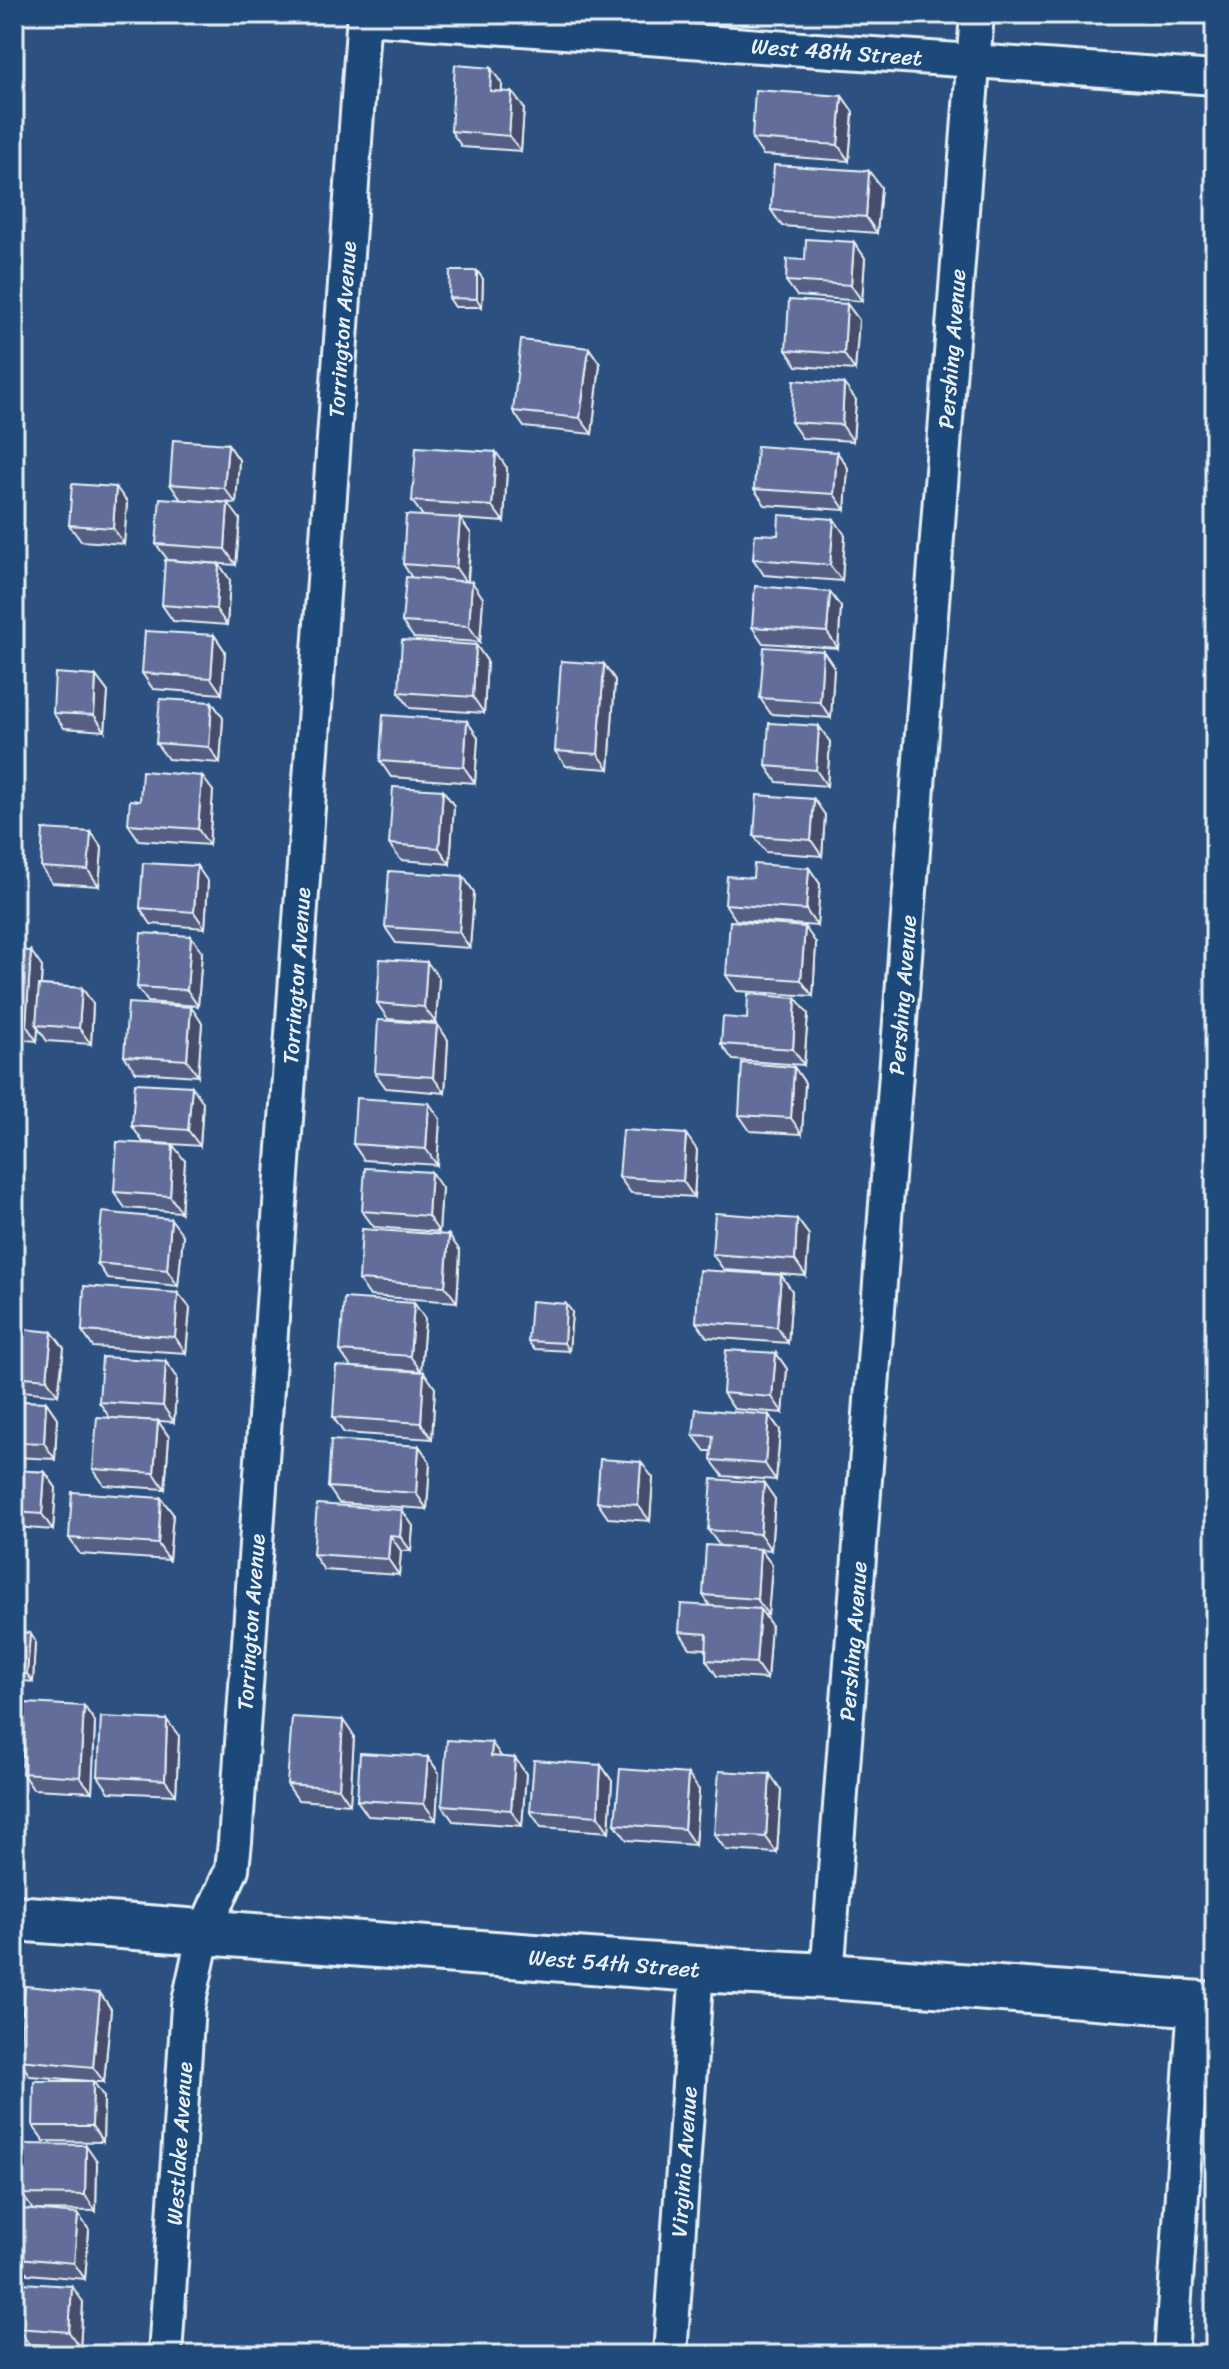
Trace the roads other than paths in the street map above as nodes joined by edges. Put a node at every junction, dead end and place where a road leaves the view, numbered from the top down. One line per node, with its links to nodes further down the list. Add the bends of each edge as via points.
1 (977, 14): 3 (street, Pershing Avenue)
2 (364, 16): 3 (street, West 48th Street); 6 (street, Torrington Avenue, via 235,1842 232,1869)
3 (974, 61): 4 (street, West 48th Street); 8 (street, Pershing Avenue)
4 (1215, 78)
5 (14, 1918): 6 (street, West 54th Street)
6 (204, 1932): 7 (street, West 54th Street); 10 (street, Westlake Avenue, via 188,2006)
7 (697, 1969): 8 (street, West 54th Street); 11 (street, Virginia Avenue)
8 (827, 1976): 9 (street, West 54th Street)
9 (1205, 2004): 12 (street)
10 (165, 2355)
11 (670, 2355)
12 (1171, 2355)

